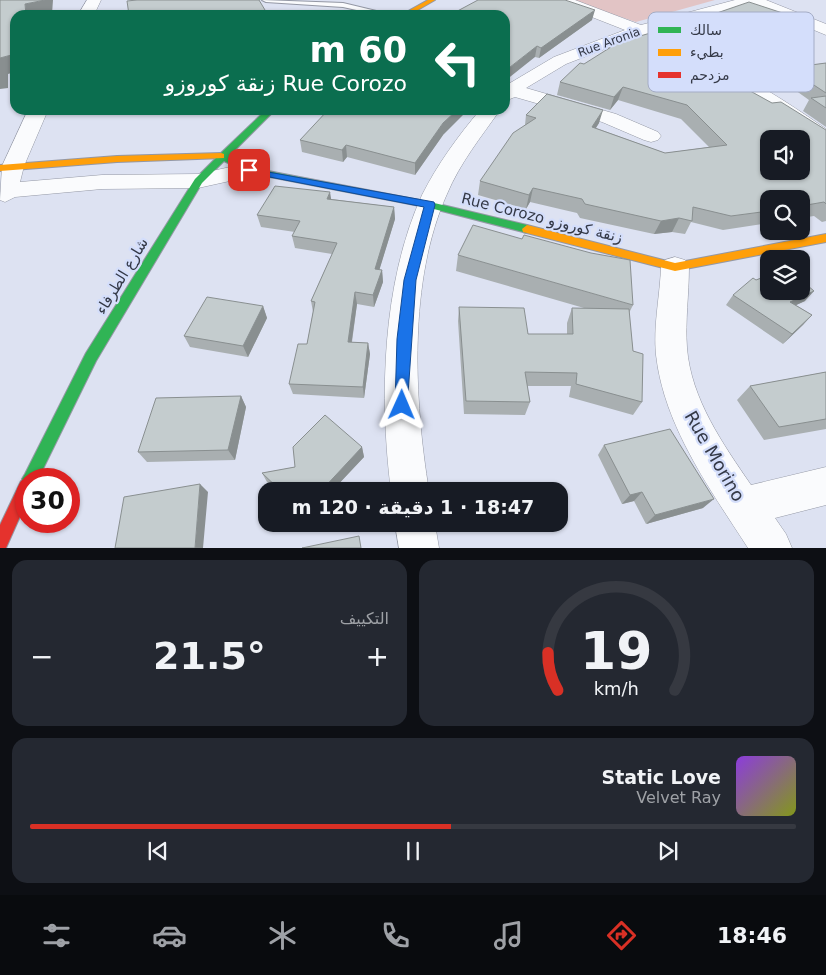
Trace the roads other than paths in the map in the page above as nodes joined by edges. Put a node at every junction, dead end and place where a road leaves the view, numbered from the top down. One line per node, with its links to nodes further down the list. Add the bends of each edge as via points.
1 (266, 0): 6 (lane)
2 (431, 0): 10 (street)
3 (561, 0): 15 (street)
4 (752, 0): 11 (street, Rue Aronia); 12 (street)
5 (152, 8): 7 (lane)
6 (361, 8): 8 (lane); 9 (lane)
7 (142, 10)
8 (358, 10)
9 (369, 10)
10 (413, 10)
11 (707, 12)
12 (782, 12)
13 (814, 25): 16 (street)
14 (648, 28): 15 (street, Rue Aronia)
15 (640, 30): 17 (street); 18 (street, Rue Aronia, via 566,59)
16 (826, 30)
17 (648, 34)
18 (510, 92)
19 (760, 92): 25 (street)
20 (510, 93): 24 (street, via 609,118)
21 (35, 115): 27 (street)
22 (265, 115): 26 (street, شارع الطرفاء)
23 (486, 115): 31 (street, via 463,146)
24 (651, 136)
25 (826, 139)
26 (222, 156): 27 (street); 28 (street, Rue Corozo زنقة كوروزو); 29 (street, شارع الطرفاء)
27 (7, 167): 30 (street)
28 (249, 170): 29 (street); 31 (street, Rue Corozo زنقة كوروزو)
29 (198, 181): 30 (street, via 102,182); 34 (street, شارع الطرفاء, via 91,357)
30 (2, 196)
31 (430, 205): 33 (street, Rue Corozo زنقة كوروزو); 35 (street, via 410,280 404,339 402,405)
32 (826, 238): 33 (street, Rue Corozo زنقة كوروزو)
33 (676, 268): 37 (street, Rue Morino, via 672,353 677,383 705,446)
34 (36, 468)
35 (409, 482)
36 (826, 486): 37 (street)
37 (744, 506): 42 (street, Rue Morino)
38 (15, 510): 40 (street)
39 (416, 532): 41 (street)
40 (0, 543)
41 (419, 548)
42 (772, 548)

